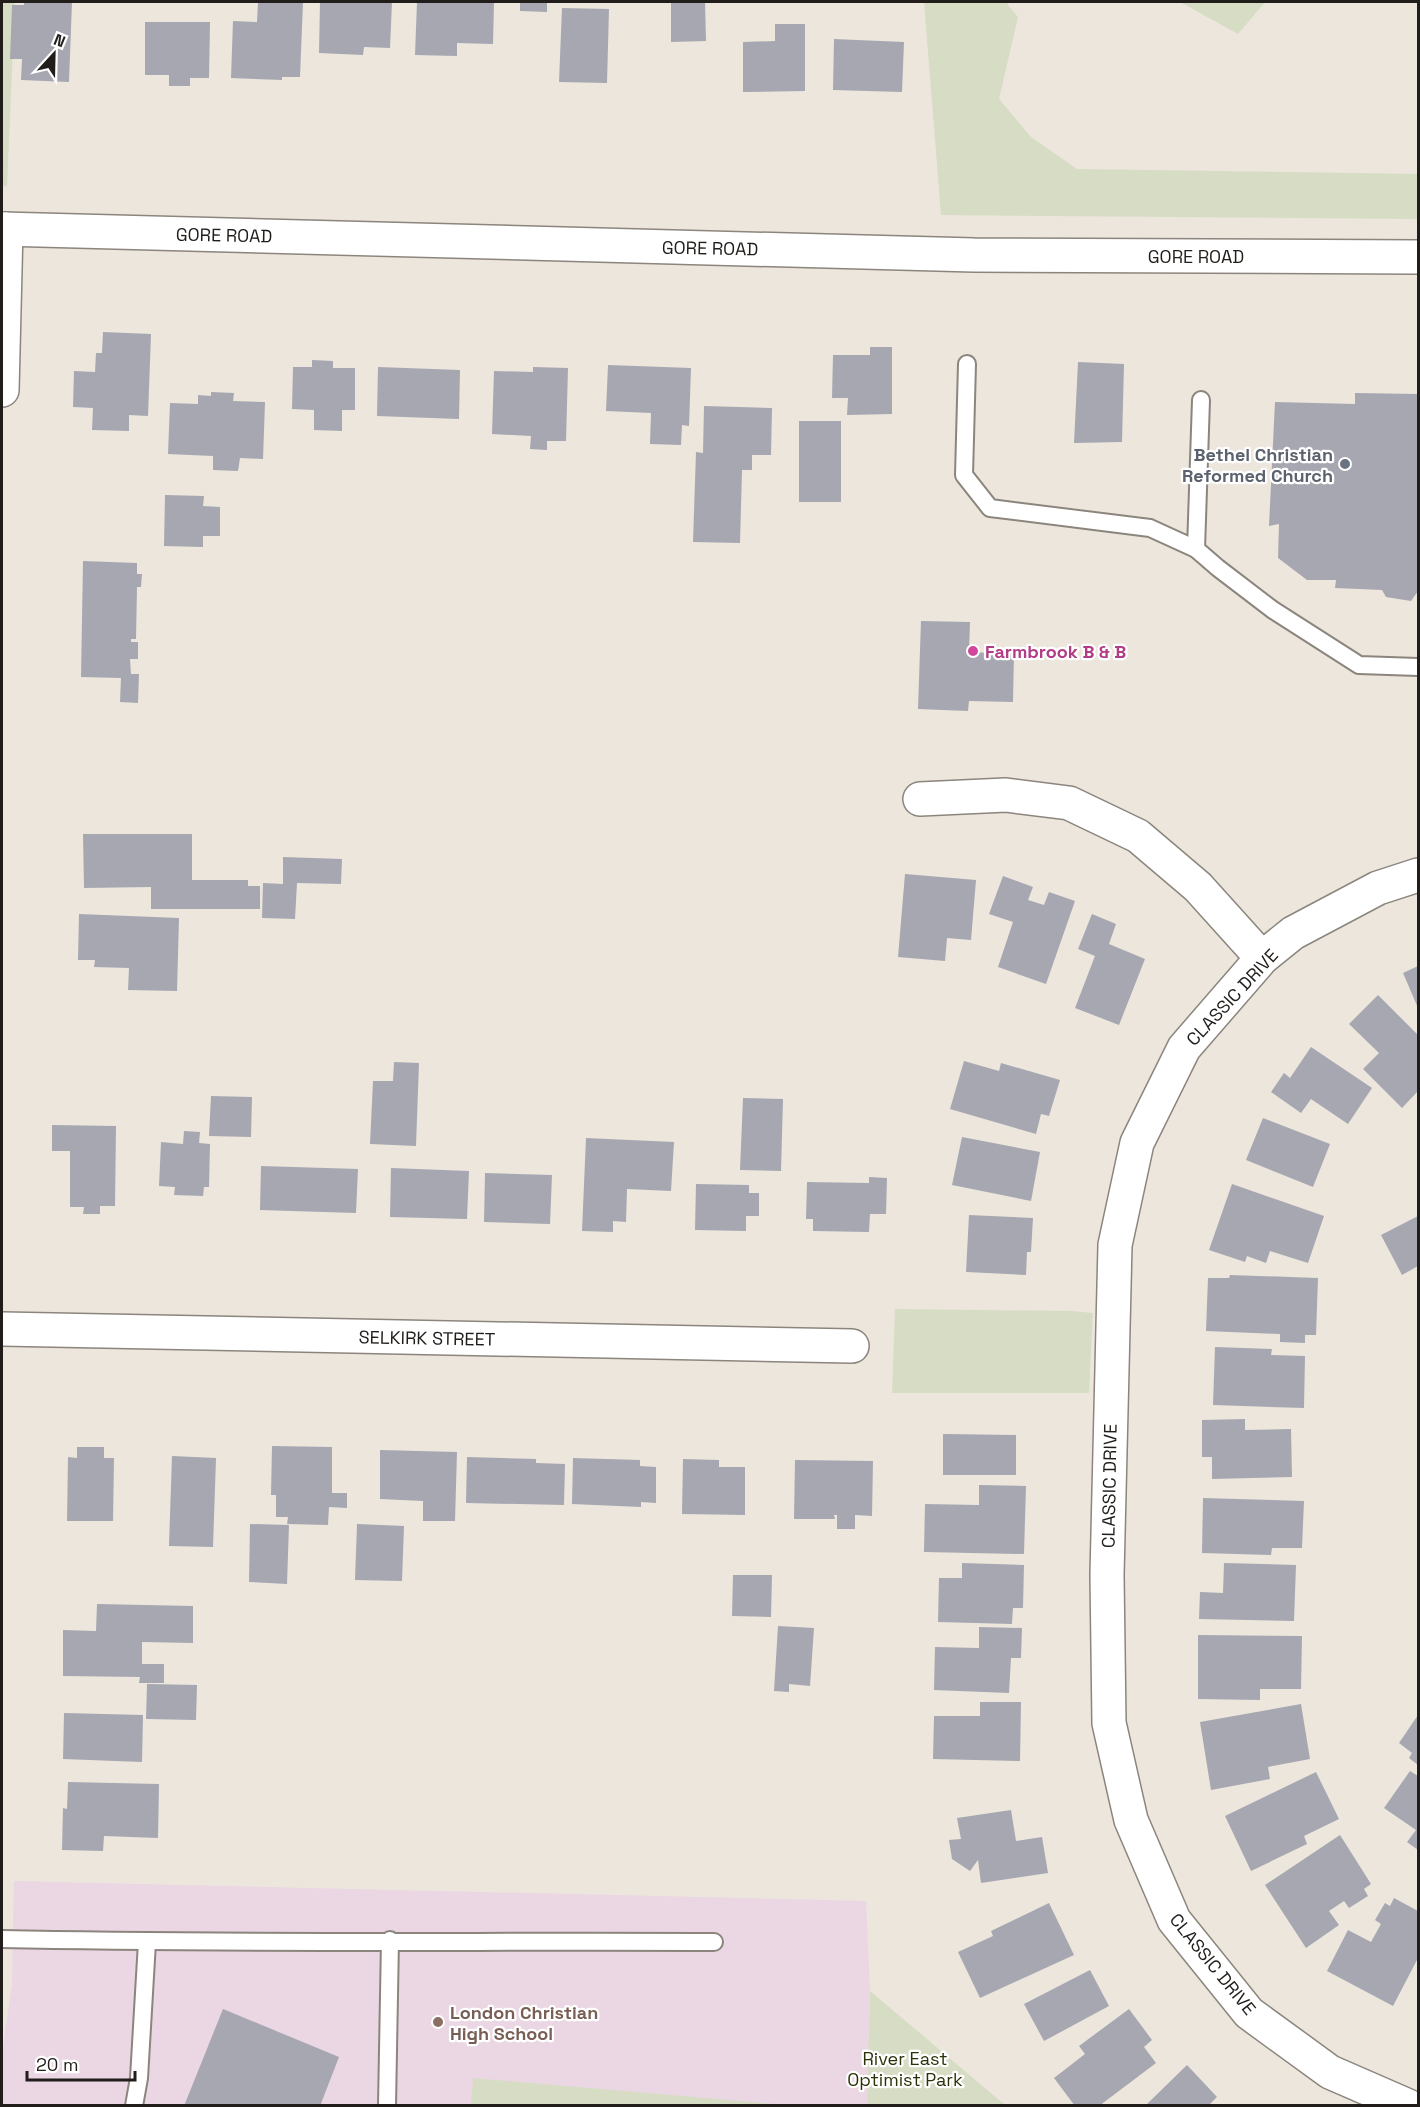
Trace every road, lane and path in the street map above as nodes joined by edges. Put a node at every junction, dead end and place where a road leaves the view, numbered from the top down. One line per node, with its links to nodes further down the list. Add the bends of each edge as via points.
1 (4, 229): 2 (street, GORE ROAD, via 974,255); 4 (street)
2 (1419, 257)
3 (967, 364): 6 (lane, via 964,475 990,508 1150,528)
4 (2, 390)
5 (1201, 400): 6 (lane)
6 (1196, 549): 7 (lane, via 1273,609 1359,665)
7 (1419, 667)
8 (920, 799): 10 (street, via 1006,795 1069,803 1138,836 1198,887)
9 (1419, 875): 10 (street, CLASSIC DRIVE, via 1378,888 1293,933)
10 (1262, 958): 19 (street, CLASSIC DRIVE, via 1184,1048 1137,1143 1115,1245 1107,1575 1109,1723 1131,1820 1174,1920 1250,2013 1330,2072)
11 (2, 1329): 12 (street, SELKIRK STREET)
12 (852, 1346)
13 (2, 1939): 15 (lane)
14 (390, 1940): 15 (lane); 16 (lane); 18 (lane)
15 (147, 1942): 17 (lane)
16 (714, 1942)
17 (134, 2106)
18 (387, 2106)
19 (1408, 2106)

